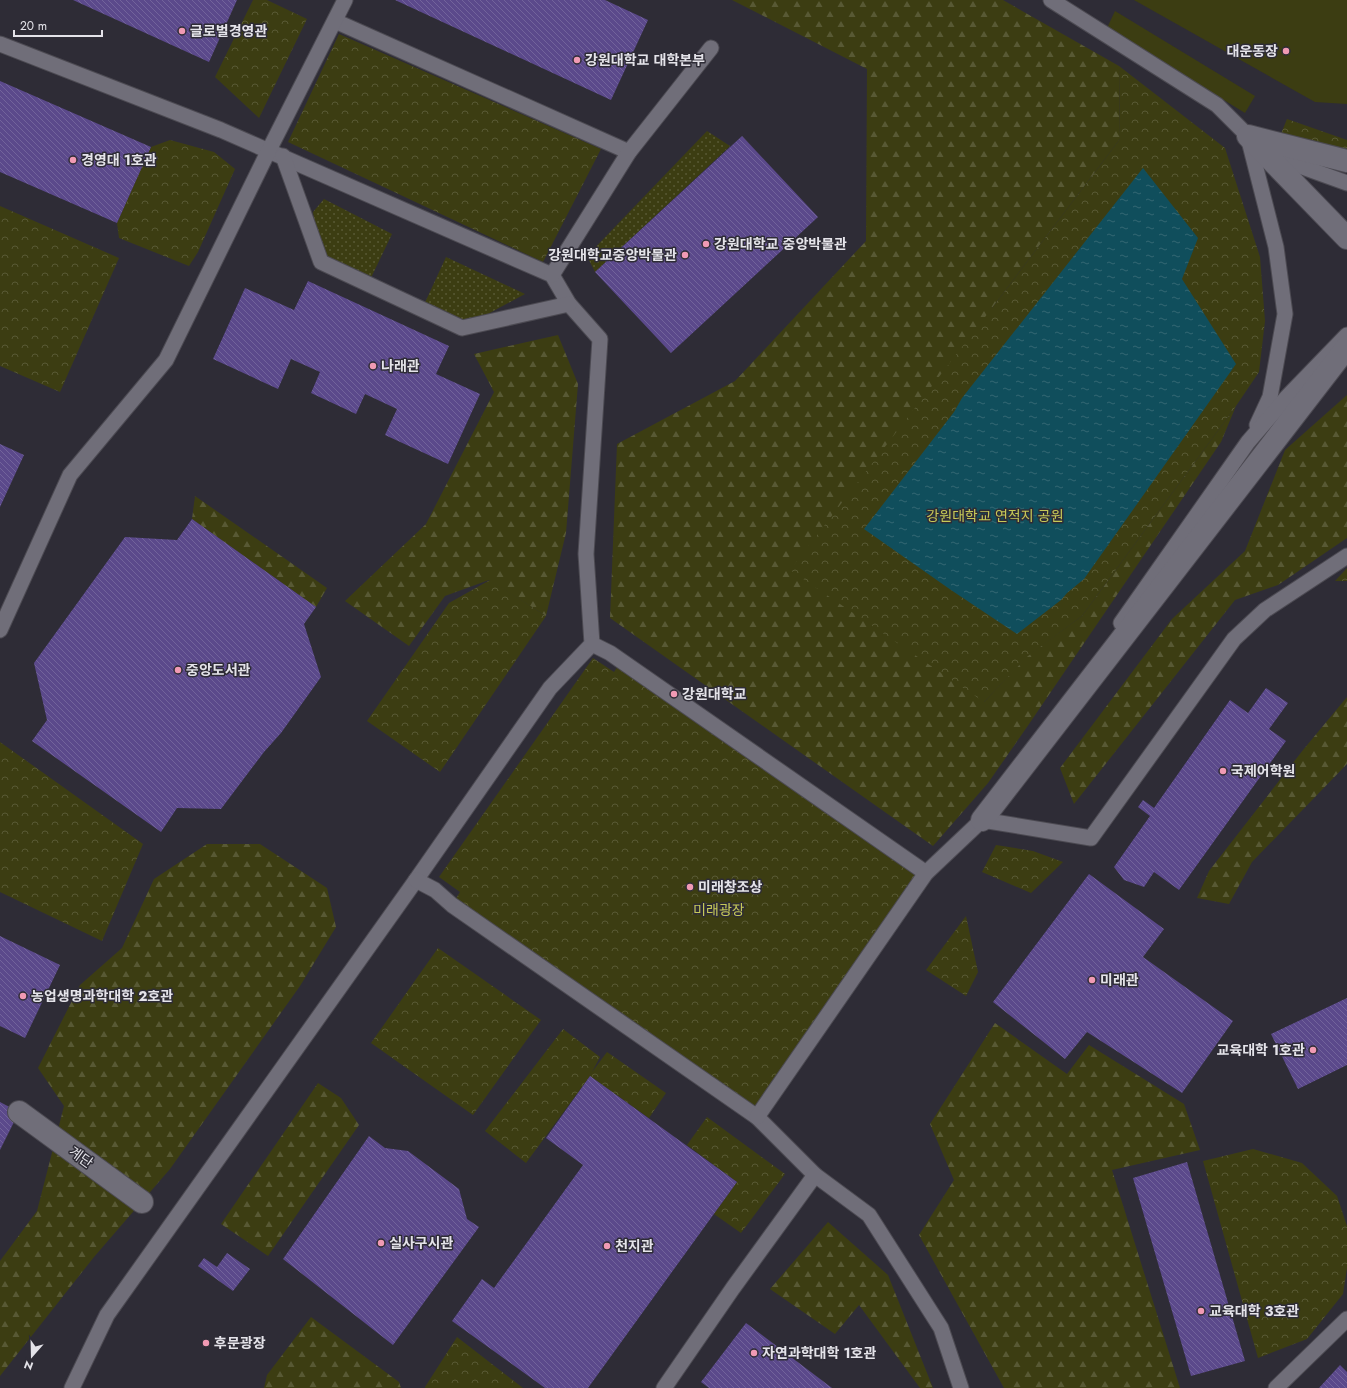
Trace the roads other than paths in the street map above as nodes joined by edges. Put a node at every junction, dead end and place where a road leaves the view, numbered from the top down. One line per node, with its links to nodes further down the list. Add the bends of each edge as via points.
1 (346, 0): 3 (lane)
2 (1051, 0): 6 (lane, via 1217,105)
3 (335, 21): 7 (lane); 8 (lane)
4 (0, 44): 8 (lane)
5 (711, 48): 7 (lane)
6 (1248, 136): 9 (lane); 10 (street); 12 (street); 17 (lane, via 1276,247 1285,314 1270,397)
7 (629, 152): 13 (lane)
8 (276, 153): 13 (lane); 14 (lane, via 321,262 462,328); 19 (lane, via 166,360 70,475)
9 (1263, 153): 11 (lane); 12 (lane)
10 (1347, 161)
11 (1347, 183)
12 (1347, 238)
13 (552, 276): 14 (lane)
14 (569, 304): 20 (lane, via 600,339 586,554)
15 (1347, 335): 17 (lane)
16 (1347, 348): 21 (street)
17 (1248, 442): 21 (lane)
18 (1347, 556): 21 (lane, via 1265,610 1234,639 1091,838)
19 (0, 630)
20 (592, 644): 22 (lane, via 610,653); 23 (lane, via 550,688)
21 (982, 820): 22 (lane)
22 (926, 873): 25 (lane)
23 (416, 880): 25 (lane, via 435,890 452,905); 29 (lane, via 108,1315)
24 (20, 1112): 27 (street, 계단)
25 (757, 1117): 26 (lane)
26 (815, 1175): 30 (lane); 31 (lane, via 869,1215 941,1328)
27 (142, 1202)
28 (1347, 1319): 32 (lane)
29 (72, 1388)
30 (664, 1388)
31 (961, 1388)
32 (1276, 1388)

